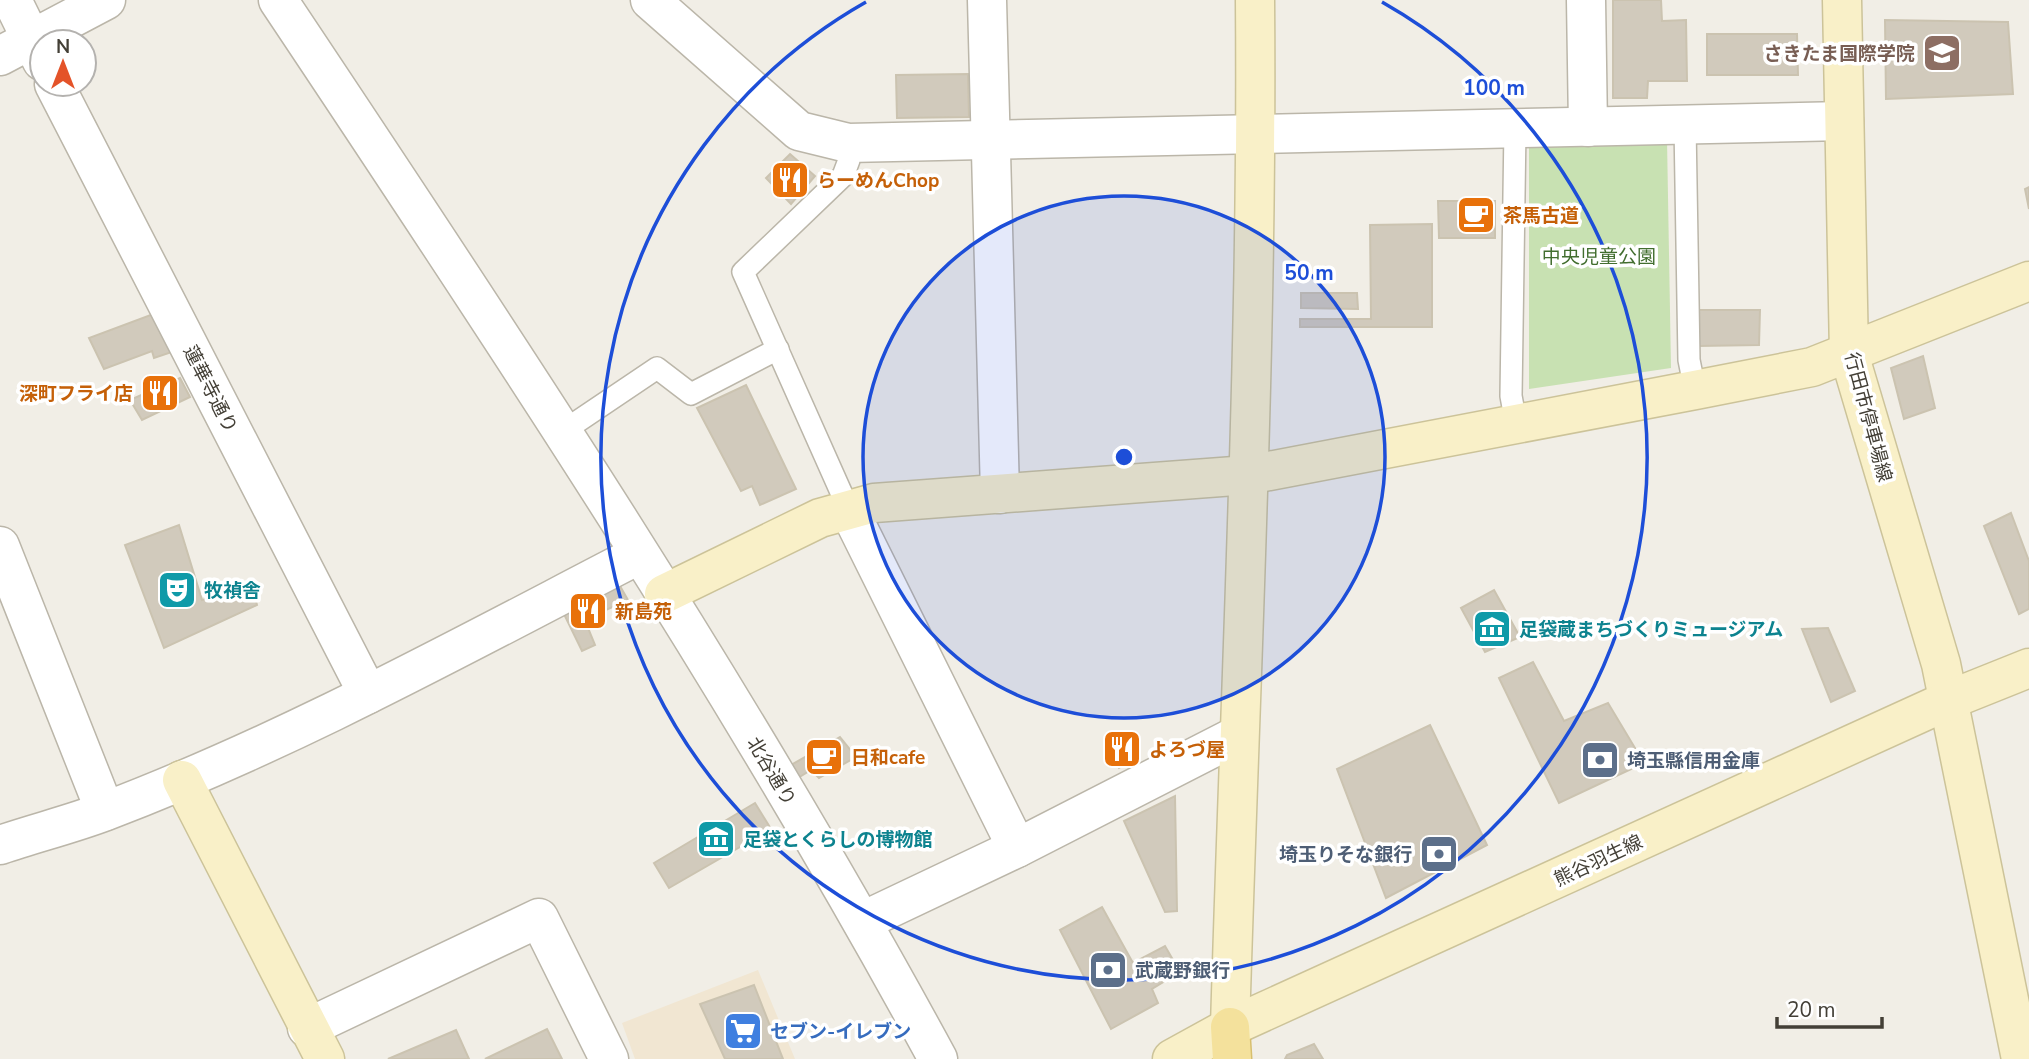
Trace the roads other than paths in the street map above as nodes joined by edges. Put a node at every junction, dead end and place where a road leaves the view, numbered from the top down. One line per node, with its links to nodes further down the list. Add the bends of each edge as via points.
1 (12, 0): 10 (street)
2 (106, 0): 10 (street)
3 (278, 0): 24 (street, 北谷通り)
4 (650, 0): 9 (street)
5 (987, 0): 17 (street)
6 (1255, 0): 16 (street)
7 (1586, 0): 14 (street)
8 (1842, 0): 12 (street, 行田市停車場線)
9 (681, 14): 18 (street, via 799,131)
10 (24, 52)
11 (61, 98): 32 (street, 蓮華寺通り)
12 (1844, 121): 13 (street); 21 (street, 行田市停車場線)
13 (1685, 125): 14 (street); 22 (lane, via 1689,360)
14 (1588, 127): 15 (street)
15 (1516, 128): 16 (street); 23 (lane, via 1511,396)
16 (1256, 134): 17 (street); 25 (street)
17 (992, 140): 18 (street); 26 (street)
18 (848, 143): 20 (lane, via 849,160 843,176 743,272)
19 (2029, 281): 21 (street)
20 (778, 349): 24 (lane, via 691,394 657,368); 27 (lane)
21 (1849, 354): 22 (street, via 1812,367); 33 (street, 行田市停車場線)
22 (1695, 390): 23 (street)
23 (1516, 423): 25 (street)
24 (562, 432): 29 (street, 北谷通り)
25 (1248, 475): 26 (street); 34 (street)
26 (1000, 494): 27 (street, via 874,503)
27 (849, 510): 30 (street, via 820,519); 38 (street)
28 (0, 546): 36 (street)
29 (638, 555): 30 (street, 北谷通り); 32 (street)
30 (664, 594): 39 (street, 北谷通り)
31 (2029, 668): 33 (street, 熊谷羽生線)
32 (368, 694): 35 (street)
33 (1949, 700): 40 (street, 行田市停車場線); 41 (street, 熊谷羽生線)
34 (1238, 735): 38 (street); 41 (street)
35 (182, 780): 36 (street); 42 (street)
36 (105, 811): 37 (street)
37 (0, 845)
38 (1017, 848): 39 (street)
39 (863, 921): 44 (street, 北谷通り)
40 (2020, 1002): 46 (street, 行田市停車場線)
41 (1231, 1043): 45 (street, 熊谷羽生線)
42 (316, 1044): 43 (street, via 539,918)
43 (609, 1059)
44 (938, 1059)
45 (1171, 1059)
46 (2021, 1059)

